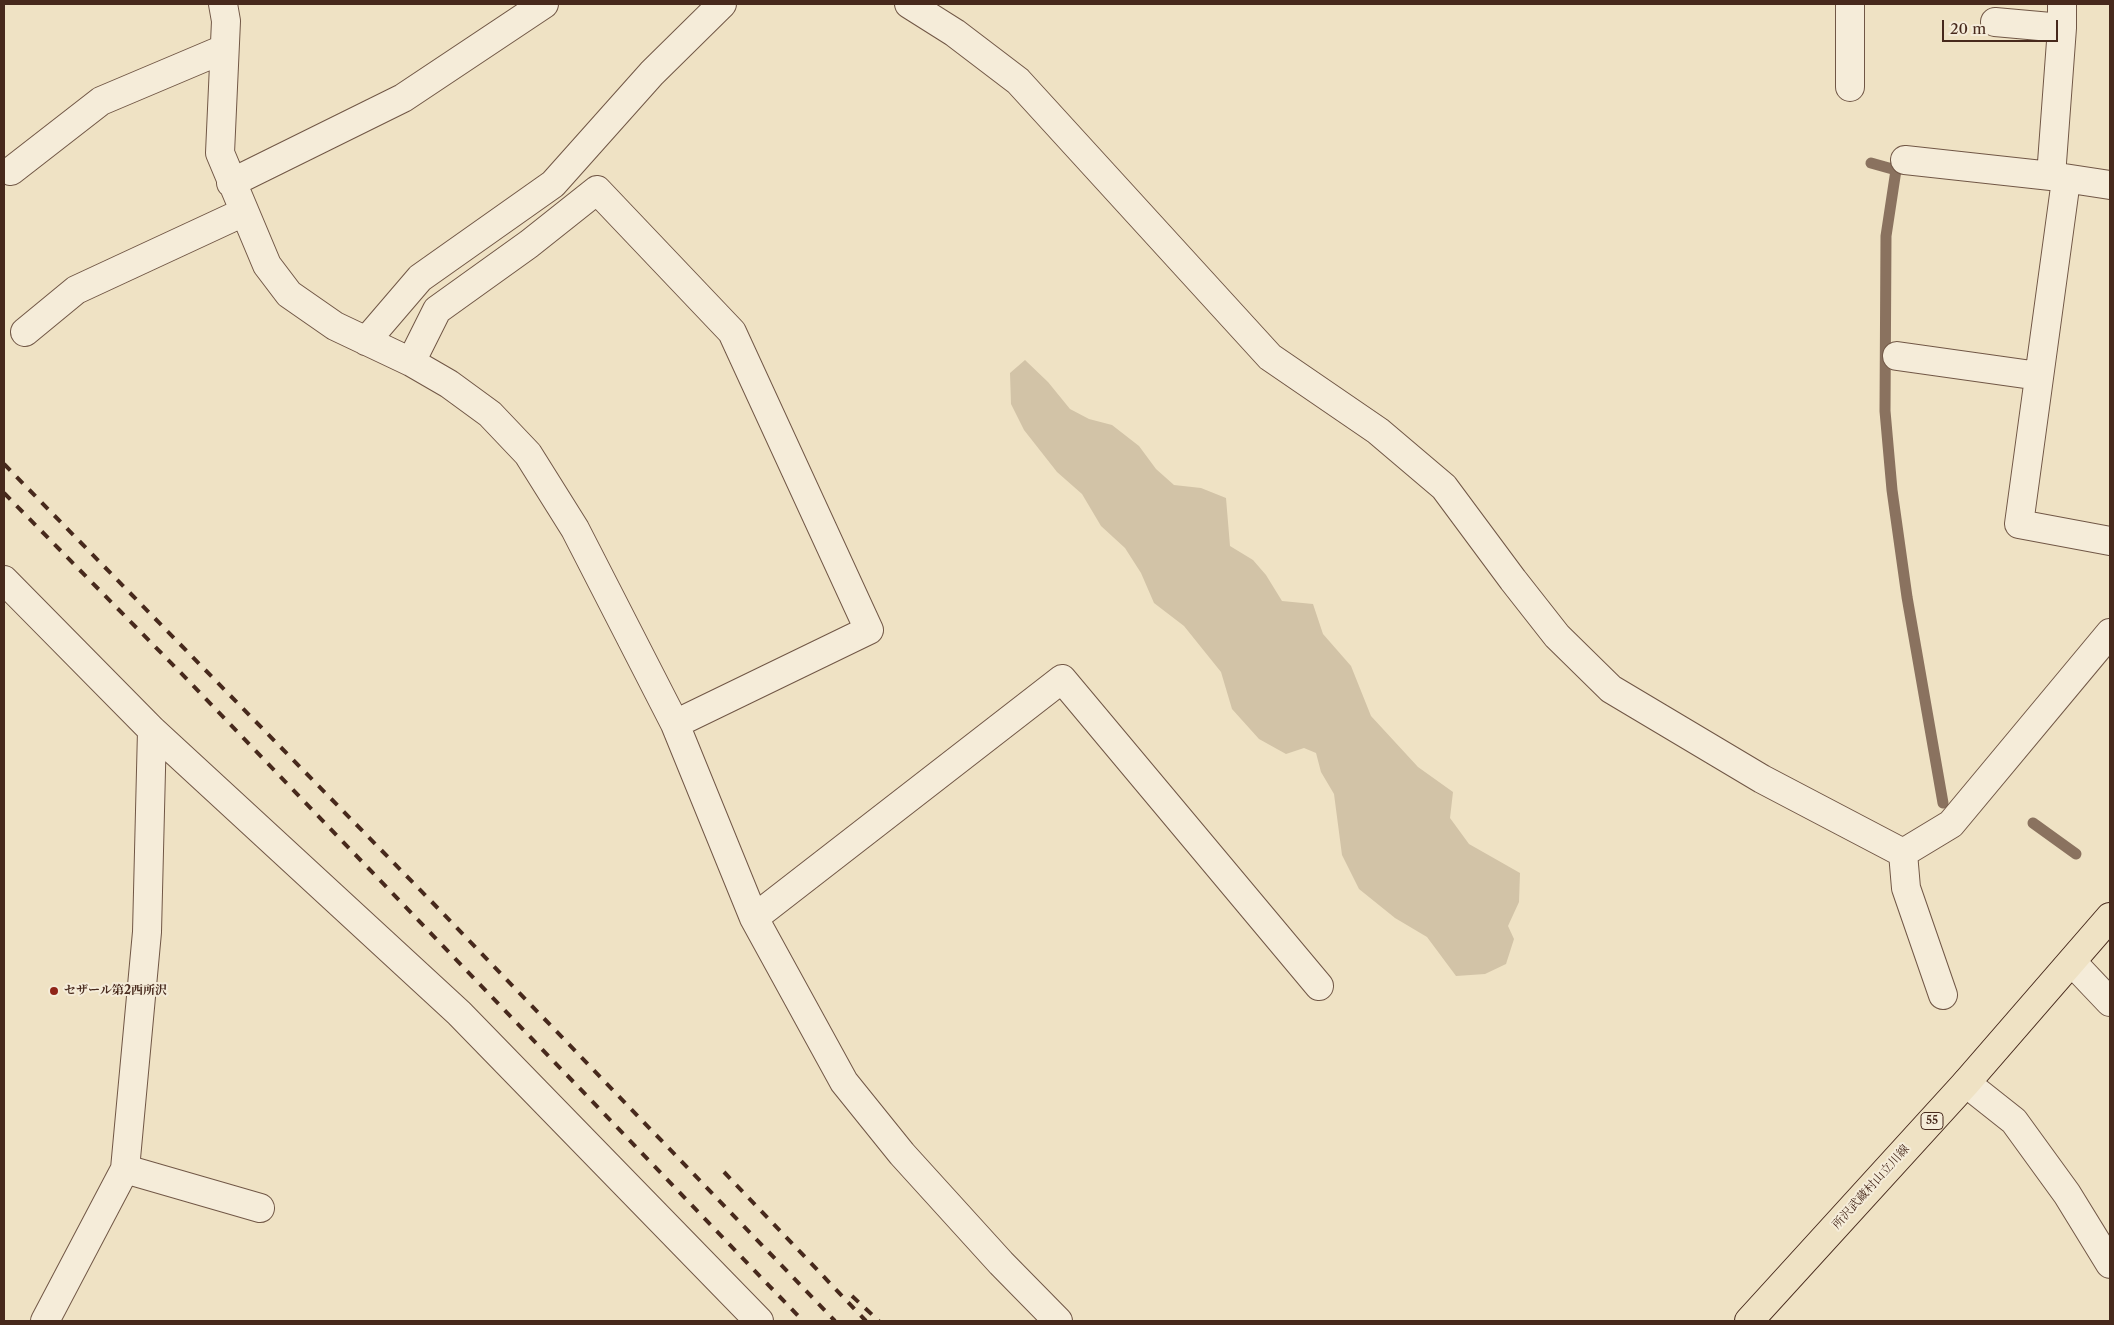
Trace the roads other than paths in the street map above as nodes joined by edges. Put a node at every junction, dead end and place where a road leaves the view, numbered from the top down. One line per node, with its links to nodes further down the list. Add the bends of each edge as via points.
1 (223, 4): 8 (street, via 226,21)
2 (544, 4): 13 (street, via 402,98)
3 (722, 4): 17 (street, via 652,72 552,184 420,278)
4 (909, 4): 26 (street, via 955,33 1018,81 1270,357 1378,431 1444,487 1557,636 1611,689 1762,779)
5 (1850, 4): 9 (street)
6 (2062, 16): 7 (street); 12 (street)
7 (1995, 22)
8 (224, 49): 11 (street, via 100,100); 13 (street, via 220,152)
9 (1850, 87)
10 (1905, 160): 12 (street)
11 (12, 171)
12 (2058, 178): 14 (street); 20 (street)
13 (231, 183): 15 (street)
14 (2110, 185)
15 (244, 212): 16 (street, via 76,290); 17 (street, via 267,265 289,294 335,326)
16 (24, 332)
17 (366, 341): 19 (street)
18 (1897, 356): 20 (street)
19 (411, 362): 24 (street, via 449,384 490,414 528,454 575,529); 24 (street, via 437,310 597,190 732,332 868,630)
20 (2039, 376): 21 (street, via 2019,524)
21 (2110, 541)
22 (4, 580): 25 (street)
23 (2110, 633): 26 (street, via 1951,824)
24 (675, 724): 28 (street)
25 (152, 730): 34 (street, via 147,932); 38 (street, via 459,1013)
26 (1903, 853): 31 (street, via 1906,888)
27 (2110, 917): 29 (main road, 所沢武蔵村山立川線 / 55)
28 (754, 918): 30 (street, via 1062,679); 39 (street, via 844,1082 902,1154)
29 (2072, 962): 32 (street); 33 (main road, 所沢武蔵村山立川線 / 55)
30 (1319, 986)
31 (1943, 995)
32 (2110, 1002)
33 (1966, 1082): 36 (street, via 2014,1121 2067,1194); 40 (main road, 所沢武蔵村山立川線 / 55)
34 (124, 1170): 35 (street); 37 (street)
35 (260, 1208)
36 (2110, 1264)
37 (45, 1321)
38 (759, 1321)
39 (1058, 1321)
40 (1749, 1321)

